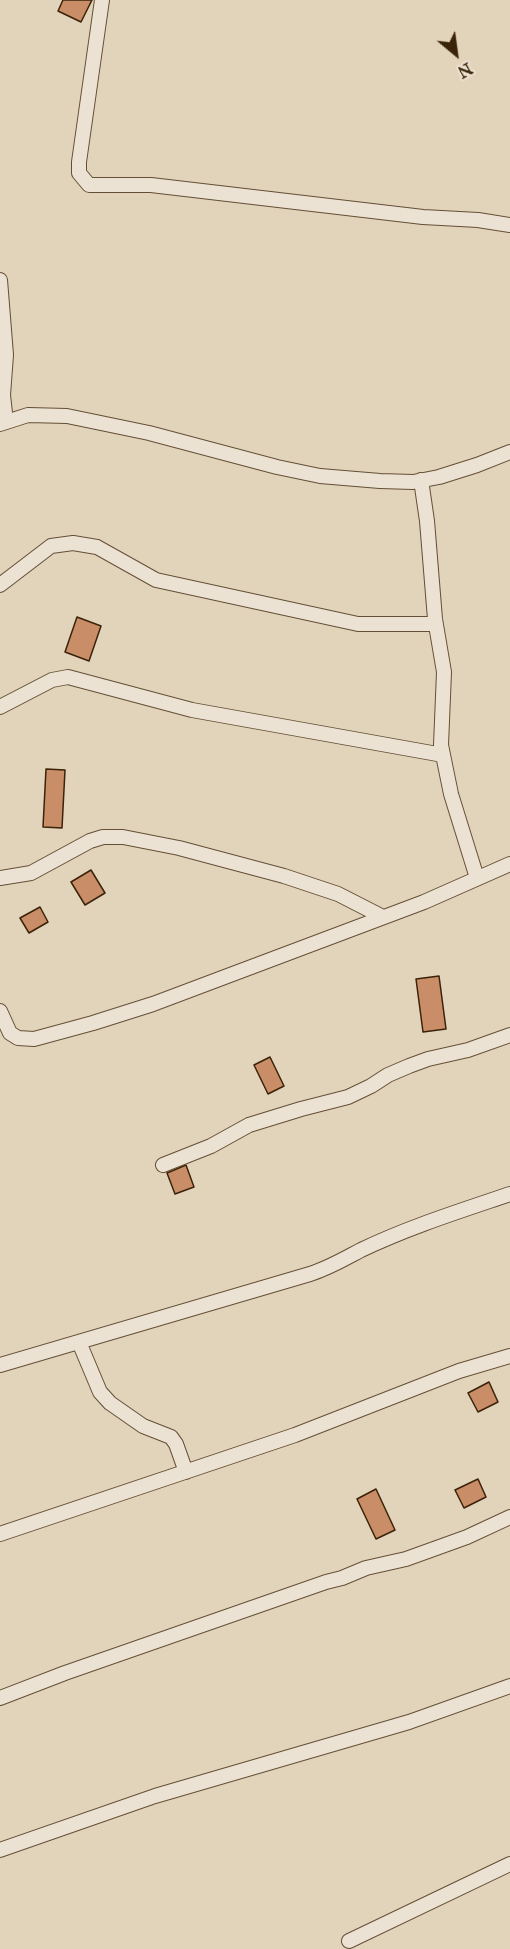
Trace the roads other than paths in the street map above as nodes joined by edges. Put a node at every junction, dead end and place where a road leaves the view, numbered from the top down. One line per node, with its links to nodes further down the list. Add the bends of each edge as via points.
1 (102, 0): 2 (street, via 79,162 79,173 89,184 151,185)
2 (510, 225)
3 (0, 280): 4 (street, via 6,355)
4 (3, 423): 6 (street, via 28,415 67,416 149,432 320,476)
5 (510, 452): 6 (street)
6 (421, 480): 8 (street)
7 (0, 585): 8 (street, via 51,546 73,543 97,547 156,580 358,624)
8 (435, 624): 10 (street, via 444,672)
9 (0, 707): 10 (street, via 52,680 68,677 192,710)
10 (443, 755): 13 (street)
11 (510, 864): 13 (street)
12 (0, 878): 14 (street, via 31,873 90,841 123,837 284,876 338,894)
13 (477, 878): 14 (street)
14 (383, 917): 15 (street, via 153,1004 34,1039 10,1033)
15 (0, 1011)
16 (510, 1035): 17 (street, via 409,1066 348,1097 249,1125 211,1146)
17 (163, 1165)
18 (510, 1194): 19 (street, via 446,1215 361,1250 331,1267)
19 (79, 1342): 21 (street); 22 (street, via 99,1392 142,1426 171,1437)
20 (510, 1356): 22 (street, via 459,1371 325,1424)
21 (0, 1365)
22 (186, 1472): 24 (street)
23 (510, 1517): 26 (street, via 466,1537 366,1568)
24 (0, 1534)
25 (510, 1686): 27 (street, via 409,1722 155,1796)
26 (0, 1698)
27 (0, 1850)
28 (510, 1864): 29 (street)
29 (349, 1941)

